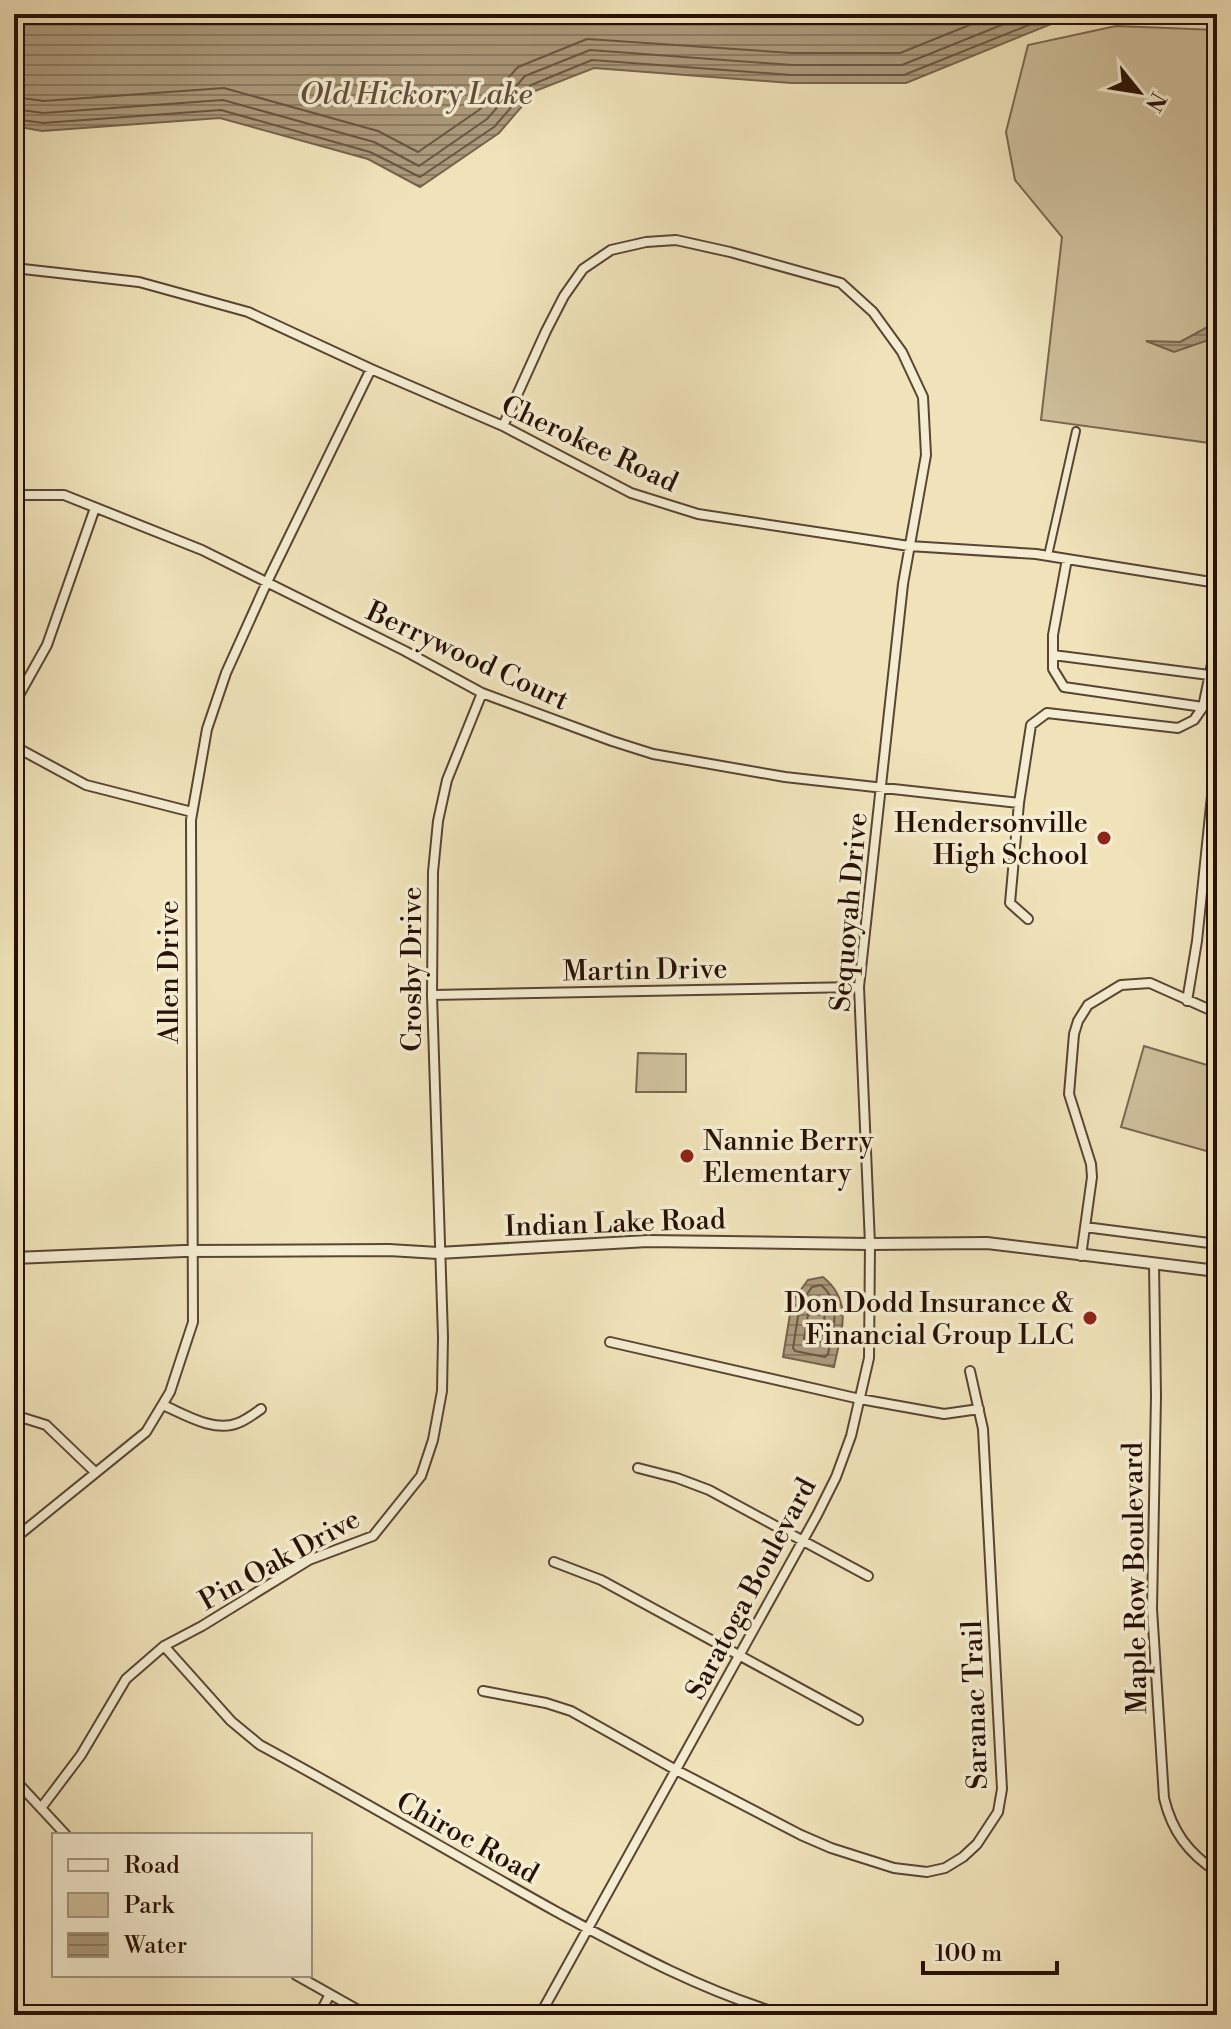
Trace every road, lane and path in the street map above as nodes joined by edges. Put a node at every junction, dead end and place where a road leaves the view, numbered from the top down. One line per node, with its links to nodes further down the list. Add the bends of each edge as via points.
1 (14, 268): 2 (street, Cherokee Road, via 139,282 248,312)
2 (371, 369): 3 (street, Cherokee Road); 10 (street, Allen Drive)
3 (503, 426): 7 (street, Cherokee Road, via 664,505); 7 (street, Sequoyah Drive, via 564,296 583,269 611,250 676,240 841,283 873,312 902,352 923,397 926,455)
4 (1076, 431): 8 (street)
5 (14, 495): 6 (street, Berrywood Court, via 64,495)
6 (95, 508): 10 (street, Berrywood Court); 16 (street, via 47,645)
7 (909, 546): 9 (street, Cherokee Road); 20 (street, Sequoyah Drive)
8 (1049, 551)
9 (1067, 559): 11 (street, Cherokee Road); 13 (street)
10 (267, 582): 15 (street, Berrywood Court); 22 (street, Allen Drive, via 207,729)
11 (1217, 583)
12 (1217, 640): 14 (street)
13 (1053, 655): 14 (street); 17 (street, via 1053,669 1064,687)
14 (1209, 675): 17 (street)
15 (482, 693): 20 (street, Berrywood Court, via 653,754); 25 (street, Crosby Drive, via 447,780 438,821)
16 (14, 704)
17 (1203, 707): 21 (street, via 1194,720 1178,728 1047,713 1031,725)
18 (14, 746): 22 (street, via 86,785)
19 (1217, 747): 26 (street)
20 (881, 787): 21 (street, Berrywood Court); 24 (street, Sequoyah Drive)
21 (1019, 803): 23 (street, via 1010,903)
22 (192, 812): 31 (street, Allen Drive)
23 (1028, 919)
24 (859, 987): 25 (street, Martin Drive); 29 (street, Sequoyah Drive)
25 (432, 995): 32 (street, Crosby Drive)
26 (1187, 1001): 27 (street); 28 (street, via 1150,983 1121,985 1088,1005 1078,1021 1069,1094 1091,1164)
27 (1217, 1013)
28 (1085, 1227): 30 (street); 33 (street)
29 (870, 1244): 32 (street, Indian Lake Road, via 648,1241); 33 (street, Indian Lake Road, via 987,1243); 39 (street, Saratoga Boulevard, via 869,1358)
30 (1217, 1244)
31 (192, 1251): 32 (street, Indian Lake Road); 34 (street, Indian Lake Road); 40 (street, Allen Drive, via 193,1322)
32 (438, 1253): 50 (street, Pin Oak Drive, via 442,1391 421,1476 373,1536 309,1560)
33 (1081, 1256): 35 (street, Indian Lake Road)
34 (14, 1258)
35 (1154, 1264): 36 (street, Indian Lake Road); 58 (street, Maple Row Boulevard, via 1152,1609 1164,1798 1181,1841)
36 (1217, 1271)
37 (610, 1342): 39 (street)
38 (970, 1371): 42 (street, Saranac Trail)
39 (860, 1399): 42 (street, via 944,1414); 47 (street, Saratoga Boulevard, via 836,1477)
40 (163, 1405): 41 (street, via 221,1426 237,1424); 45 (street, Allen Drive, via 146,1432)
41 (261, 1409)
42 (979, 1409): 54 (street, Saranac Trail, via 1002,1789 998,1812 977,1844 945,1868 894,1868 801,1835)
43 (14, 1415): 45 (street, via 46,1425)
44 (638, 1468): 47 (street, via 709,1490)
45 (95, 1472): 46 (street, Allen Drive)
46 (14, 1539)
47 (803, 1540): 49 (street); 51 (street, Saratoga Boulevard)
48 (554, 1562): 51 (street, via 601,1580)
49 (868, 1576)
50 (164, 1646): 56 (street, Pin Oak Drive, via 126,1679 81,1755); 59 (street, Chiroc Road, via 231,1721 260,1745)
51 (740, 1655): 53 (street); 54 (street, Saratoga Boulevard)
52 (483, 1691): 54 (street, Saranac Trail, via 571,1711)
53 (858, 1720)
54 (676, 1770): 59 (street, Saratoga Boulevard)
55 (14, 1779): 56 (street)
56 (41, 1808): 57 (street)
57 (64, 1833)
58 (1217, 1872)
59 (589, 1929): 64 (street, Saratoga Boulevard); 65 (street, Chiroc Road, via 689,1981)
60 (300, 1977): 61 (street)
61 (330, 1994): 62 (street); 63 (street)
62 (319, 2015)
63 (367, 2015)
64 (540, 2015)
65 (784, 2015)

